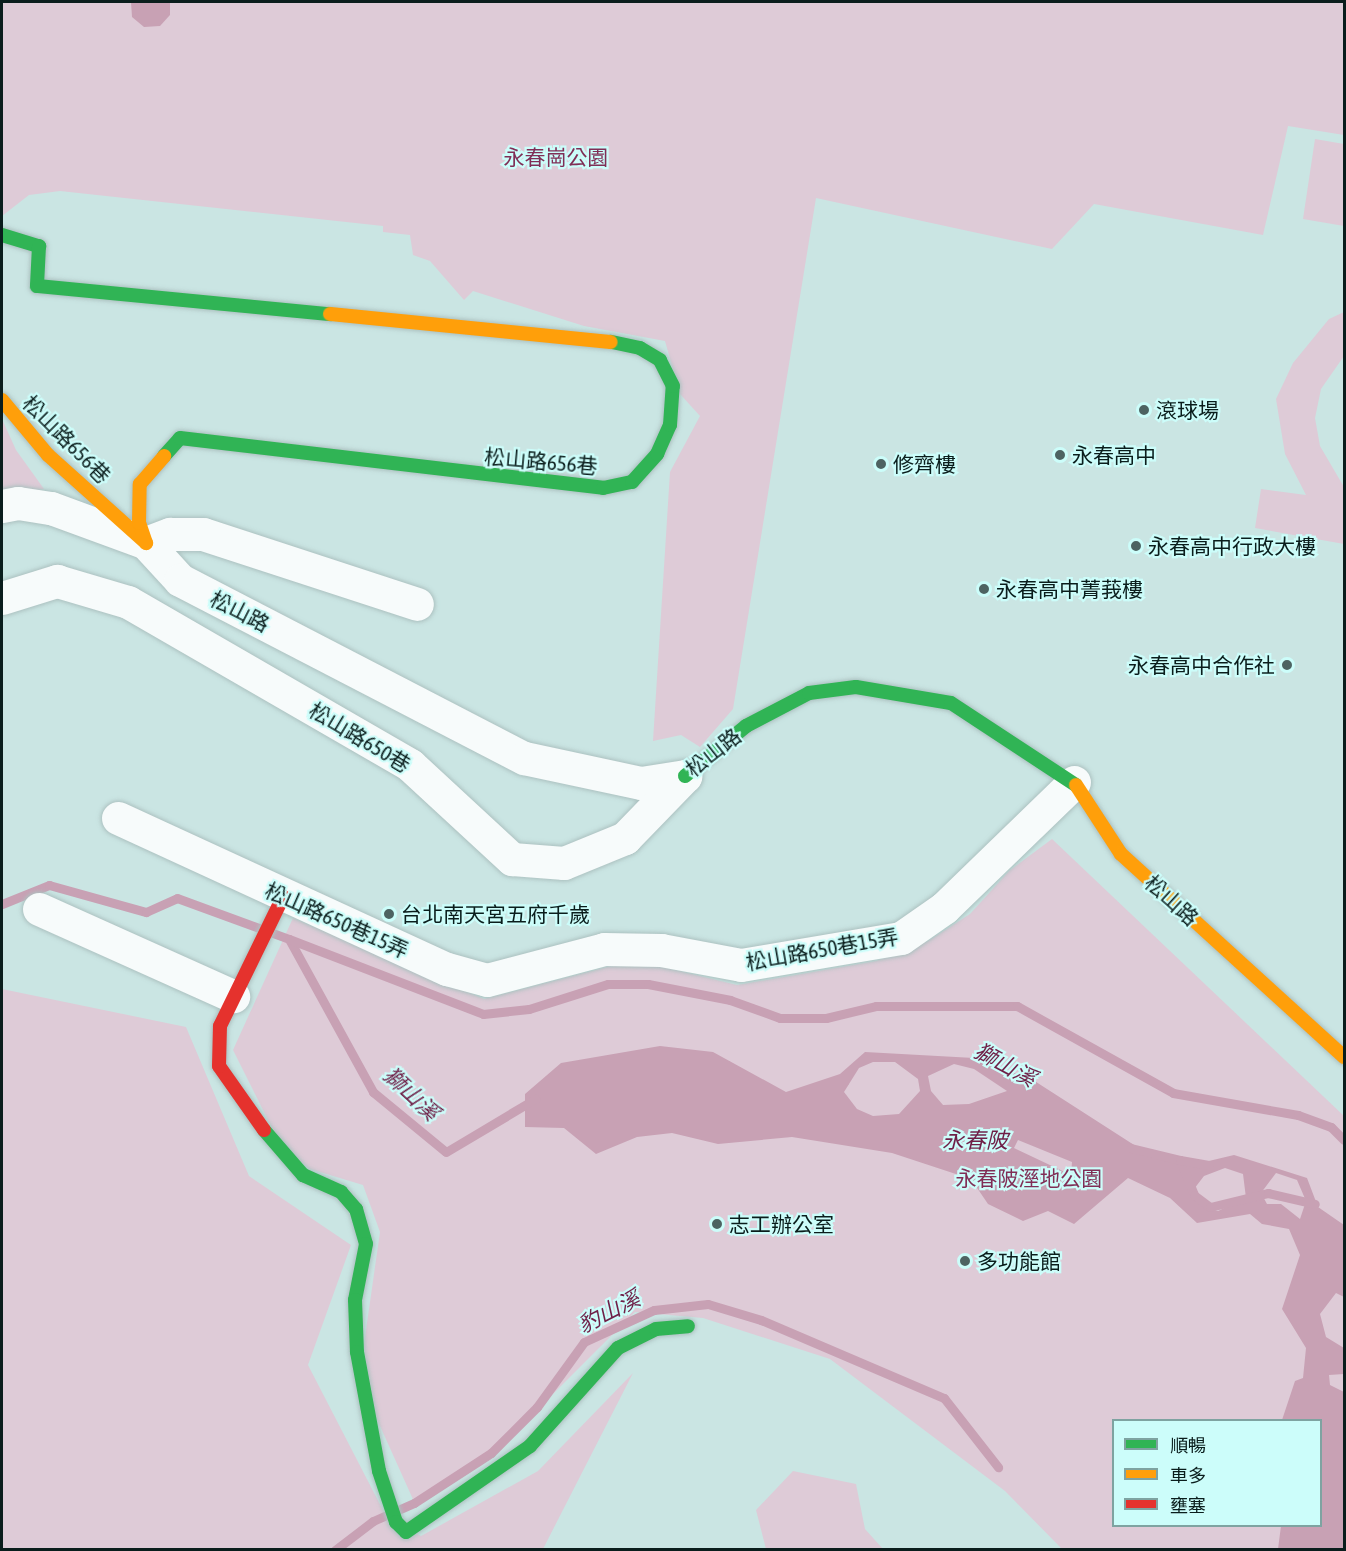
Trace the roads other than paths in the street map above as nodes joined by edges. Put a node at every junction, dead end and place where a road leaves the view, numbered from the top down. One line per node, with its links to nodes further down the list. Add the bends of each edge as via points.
1 (2, 235): 3 (street, 松山路656巷, via 39,246 37,286 588,338 640,348 660,360 673,386 670,425 657,454 632,482 603,488 180,438)
2 (2, 400): 5 (street, 松山路656巷, via 41,448)
3 (140, 484): 5 (street); 7 (street, 松山路656巷, via 139,523)
4 (2, 506): 6 (street, 松山路, via 18,503)
5 (104, 506): 6 (street); 7 (street, 松山路656巷)
6 (71, 516): 7 (street, 松山路)
7 (146, 543): 9 (street, via 170,534 203,534); 10 (street, 松山路, via 180,580 524,758 641,783)
8 (2, 598): 10 (street, 松山路650巷, via 57,581 128,602 410,765 512,860 564,863 625,838)
9 (417, 604)
10 (685, 777): 11 (street, 松山路, via 746,726 809,693 856,687 951,703)
11 (1074, 782): 13 (street, 松山路650巷15弄, via 944,908 901,938 741,965 661,950 604,949 487,980 377,949); 16 (street, 松山路, via 1121,854)
12 (118, 818): 13 (street, 松山路650巷15弄)
13 (283, 897): 15 (street)
14 (39, 909): 15 (street)
15 (233, 996): 17 (street, via 216,1046 219,1066 283,1157 303,1175 341,1192 356,1209 366,1244 355,1300 357,1352 387,1500 396,1522 406,1532 530,1446 618,1348)
16 (1344, 1057)
17 (676, 1318)

